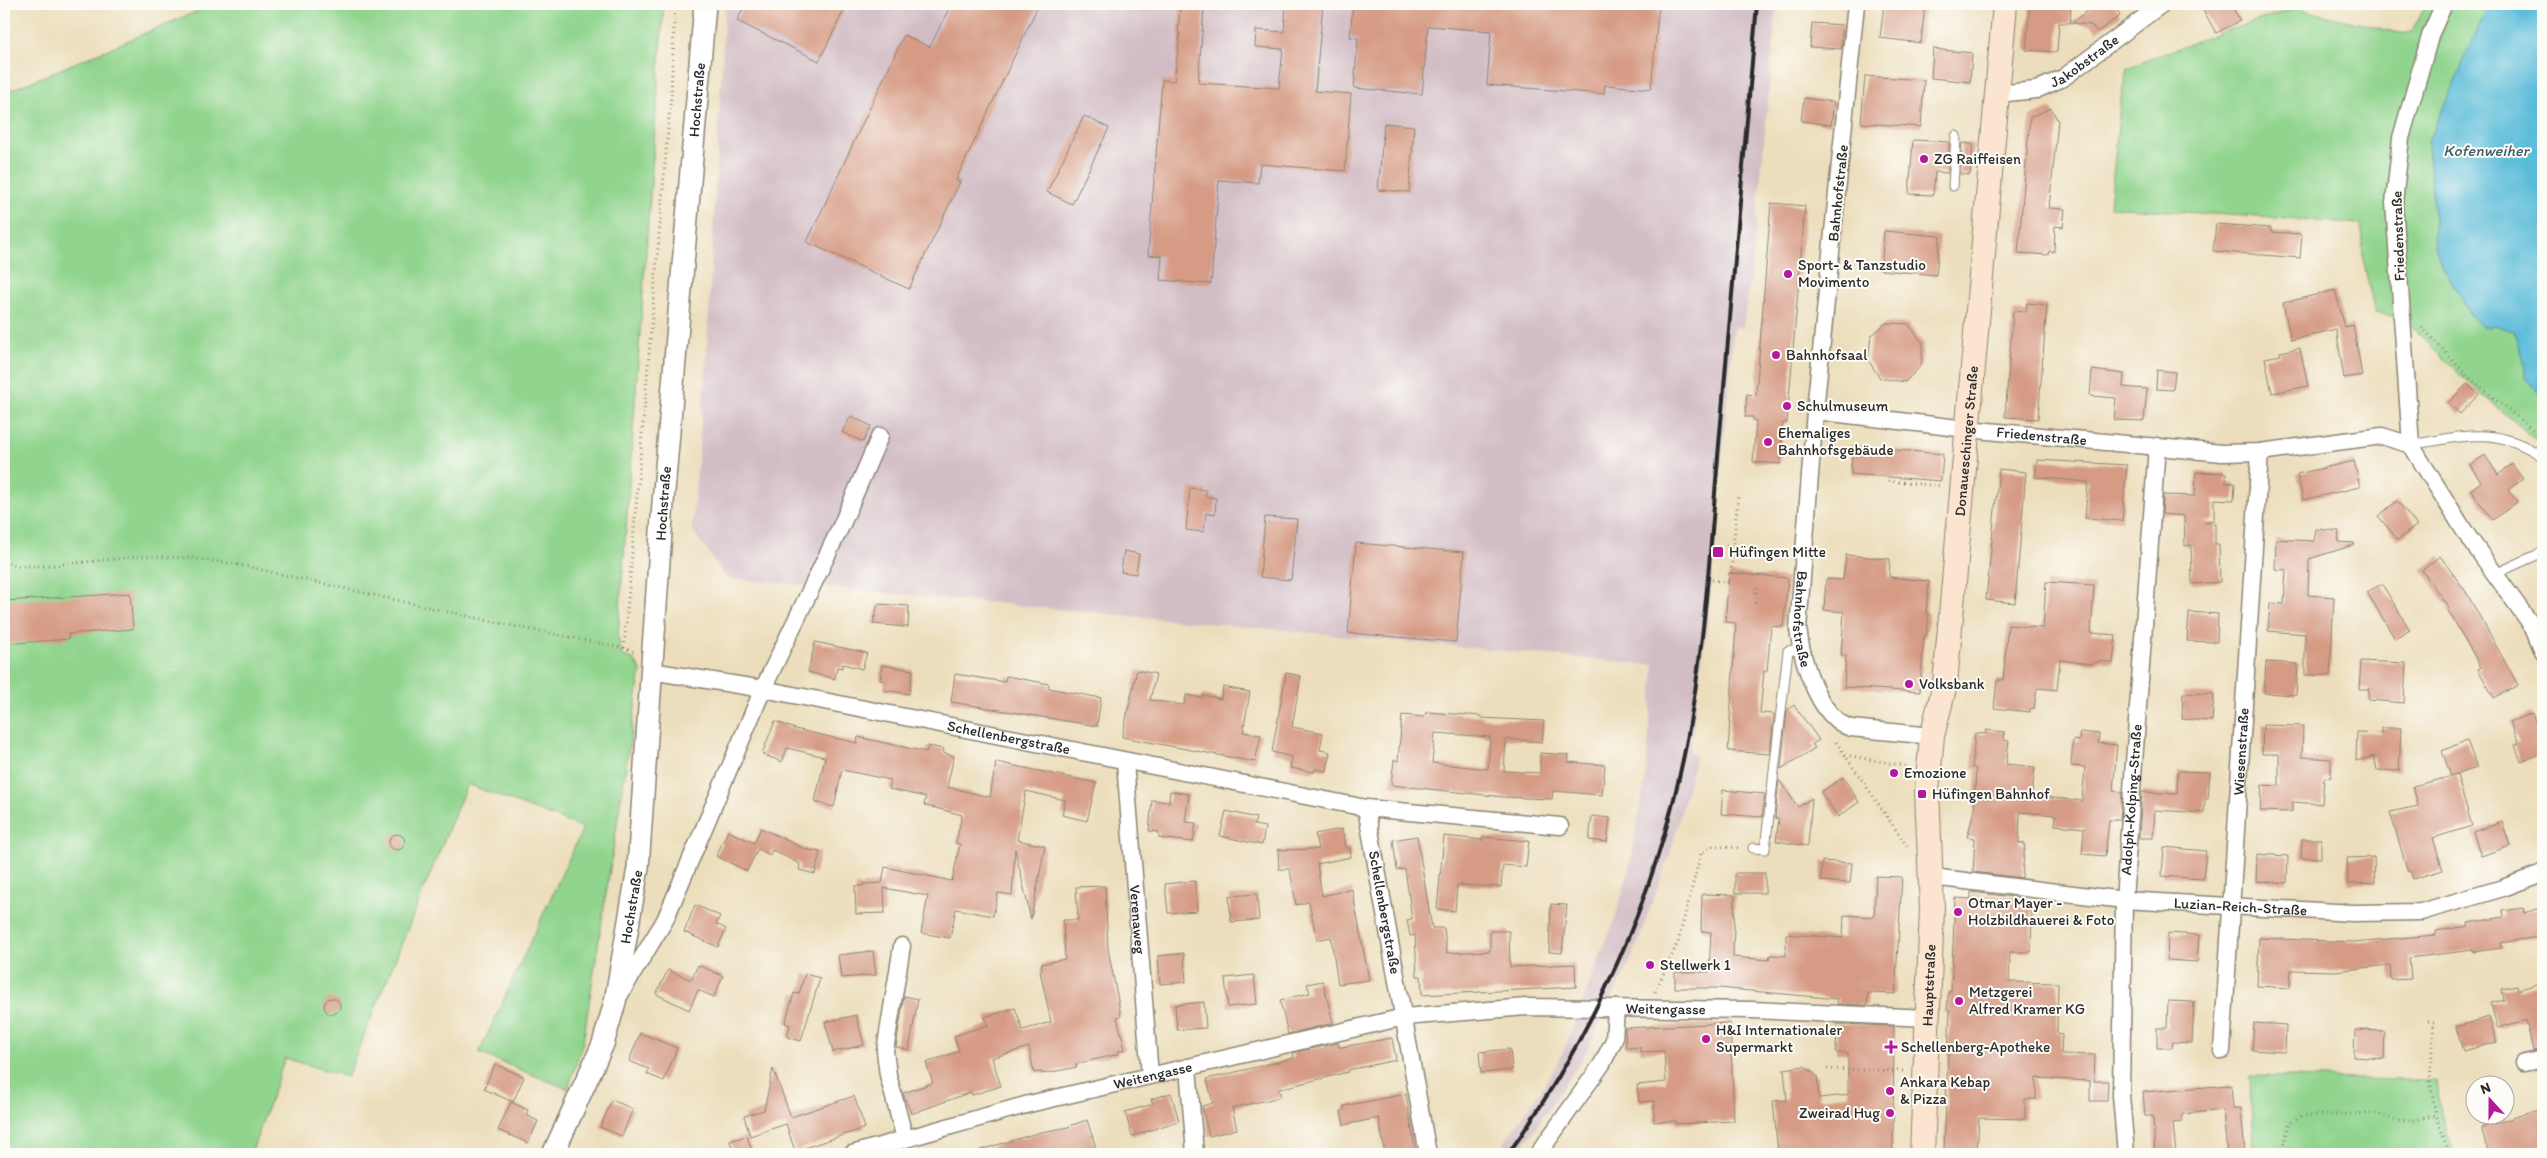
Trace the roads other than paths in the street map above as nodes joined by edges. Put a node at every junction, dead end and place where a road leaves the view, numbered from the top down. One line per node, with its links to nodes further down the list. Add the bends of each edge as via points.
1 (705, 4): 20 (street, Hochstraße)
2 (1856, 4): 9 (street, Bahnhofstraße)
3 (2005, 4): 6 (main road, Donaueschinger Straße)
4 (2162, 4): 6 (street, Jakobstraße, via 2063,78 2036,90)
5 (2444, 4): 12 (street, Friedenstraße, via 2431,33 2400,138 2394,204)
6 (1997, 94): 10 (main road, Donaueschinger Straße)
7 (1956, 136): 8 (lane)
8 (1952, 186)
9 (1816, 411): 10 (street); 18 (street, Bahnhofstraße, via 1798,629)
10 (1967, 429): 13 (street, Friedenstraße); 22 (main road, Donaueschinger Straße, via 1945,684)
11 (880, 436): 21 (street, Hochstraße)
12 (2411, 445): 14 (street, Friedenstraße, via 2382,436); 15 (lane, via 2470,435 2498,436 2525,444); 17 (street, Friedenstraße)
13 (2157, 446): 14 (street, Friedenstraße, via 2222,453); 29 (street, Adolph-Kolping-Straße)
14 (2260, 452): 30 (street, Wiesenstraße)
15 (2543, 457)
16 (2543, 552): 17 (lane)
17 (2495, 574): 19 (street, Friedenstraße, via 2532,626)
18 (1800, 649): 22 (street, Bahnhofstraße, via 1810,677 1835,720 1851,728); 26 (lane, via 1788,651 1764,849)
19 (2543, 650)
20 (652, 666): 21 (street, Schellenbergstraße); 32 (street, Hochstraße, via 638,868)
21 (763, 689): 23 (street, Schellenbergstraße); 32 (street, Hochstraße, via 665,920)
22 (1932, 736): 27 (main road, Donaueschinger Straße, via 1927,800)
23 (1125, 762): 24 (street, Schellenbergstraße); 40 (street, Verenaweg)
24 (1366, 808): 25 (street, Schellenbergstraße); 34 (street, Schellenbergstraße)
25 (1560, 826)
26 (1753, 848)
27 (1931, 866): 29 (street, Luzian-Reich-Straße); 35 (main road, Hauptstraße)
28 (2543, 873): 30 (street, Luzian-Reich-Straße, via 2421,912 2353,913)
29 (2124, 900): 30 (street, Luzian-Reich-Straße); 48 (street, Adolph-Kolping-Straße, via 2121,1096)
30 (2232, 906): 36 (street, Wiesenstraße)
31 (902, 946): 41 (street, via 885,1051)
32 (615, 1002): 43 (street, Hochstraße, via 604,1044)
33 (1616, 1008): 34 (street, Weitengasse, via 1526,1007); 35 (street, Weitengasse); 47 (street, via 1614,1040 1602,1064)
34 (1404, 1017): 39 (street, Weitengasse); 46 (street)
35 (1928, 1018): 42 (main road, Hauptstraße)
36 (2222, 1051)
37 (2543, 1059): 38 (street)
38 (2524, 1063)
39 (1188, 1067): 40 (street, Weitengasse); 45 (street)
40 (1150, 1076): 41 (street, Weitengasse, via 1029,1104)
41 (904, 1139): 44 (street, Weitengasse)
42 (1922, 1151)
43 (554, 1154)
44 (852, 1154)
45 (1195, 1154)
46 (1428, 1154)
47 (1538, 1154)
48 (2126, 1154)

